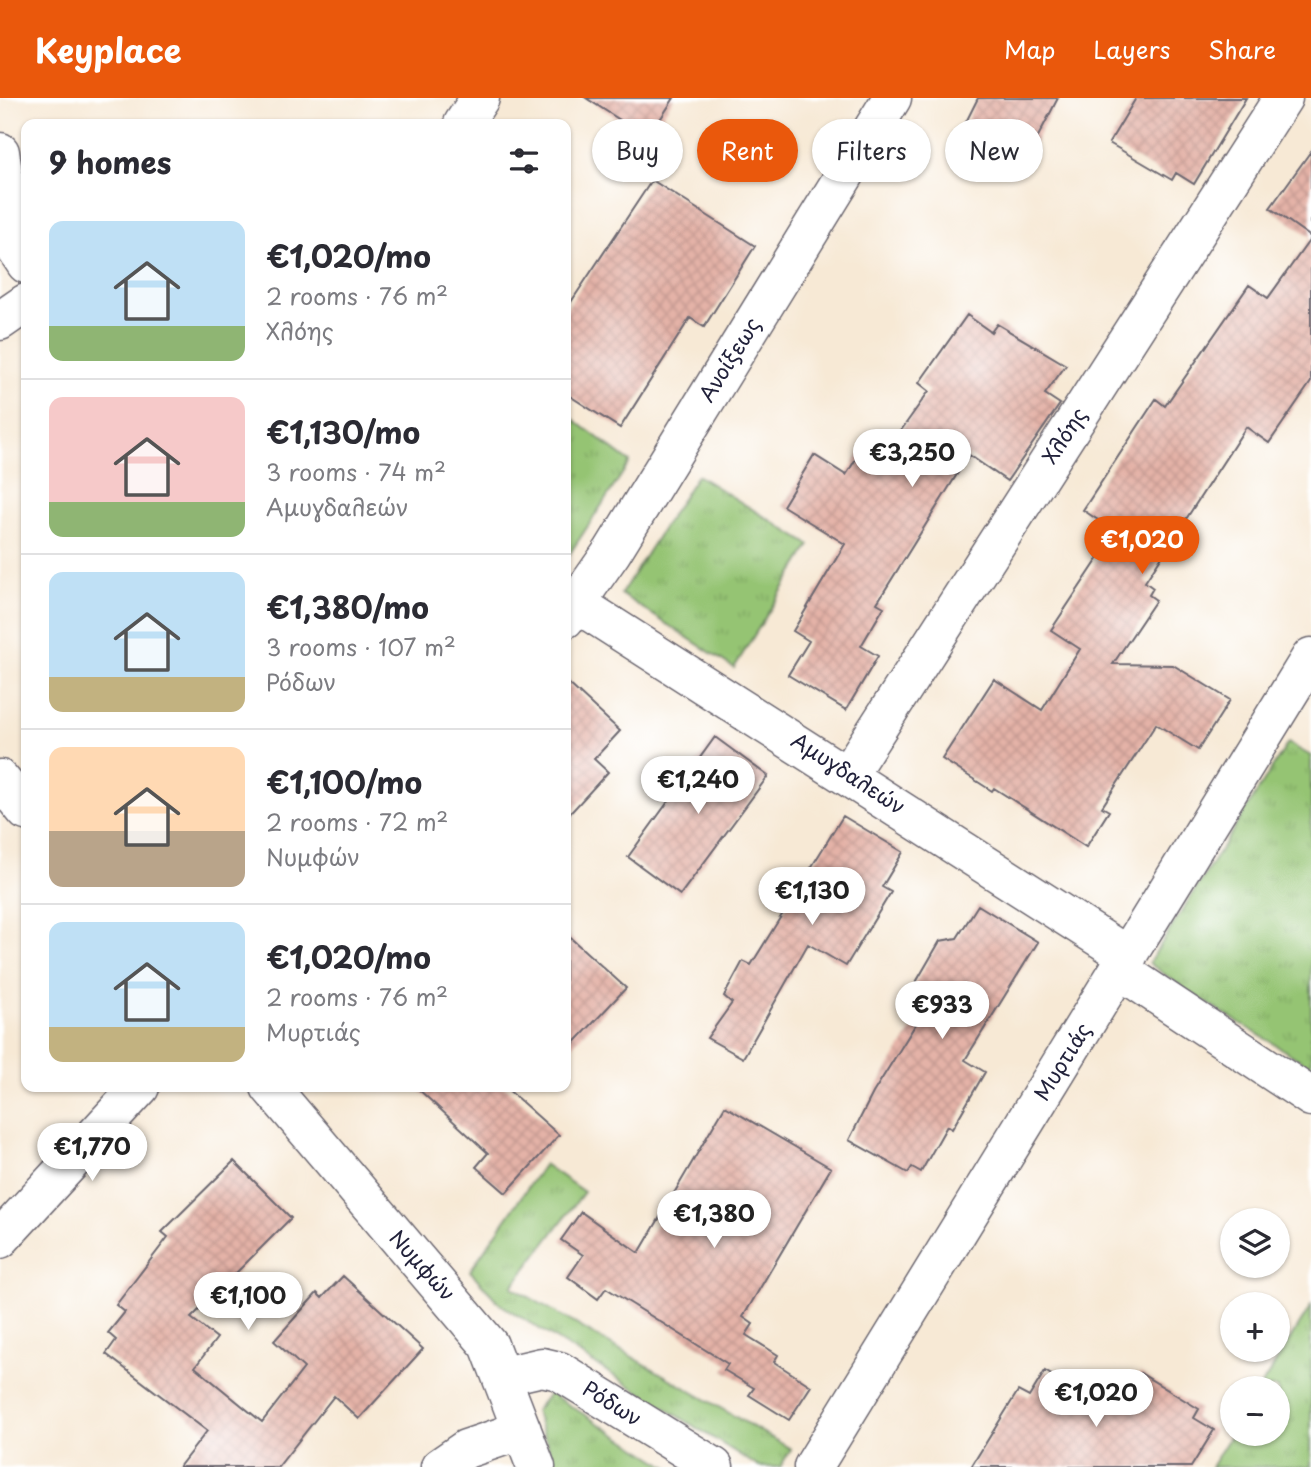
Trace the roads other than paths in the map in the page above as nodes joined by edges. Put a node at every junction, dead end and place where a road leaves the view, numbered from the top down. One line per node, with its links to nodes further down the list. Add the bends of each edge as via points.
1 (480, 98): 4 (street)
2 (892, 98): 9 (street, Ανοίξεως)
3 (1283, 98): 12 (street, Χλόης)
4 (466, 119)
5 (0, 152): 6 (street, via 14,246)
6 (21, 256)
7 (21, 306): 8 (street)
8 (0, 321)
9 (571, 603)
10 (571, 607): 12 (street, Αμυγδαλεών)
11 (1311, 657): 15 (street, Μυρτιάς)
12 (848, 774): 15 (street, Αμυγδαλεών)
13 (0, 779): 14 (street)
14 (21, 805)
15 (1124, 963): 18 (street, Αμυγδαλεών); 25 (street, Μυρτιάς)
16 (135, 1092): 19 (street)
17 (274, 1092): 20 (street, Νυμφών, via 476,1326)
18 (1311, 1097)
19 (0, 1239)
20 (503, 1376): 21 (street, Νυμφών); 24 (street, Ρόδων, via 542,1367 559,1371)
21 (522, 1430): 22 (street, via 466,1449); 23 (street, Νυμφών)
22 (440, 1467)
23 (536, 1467)
24 (714, 1467)
25 (813, 1467)

